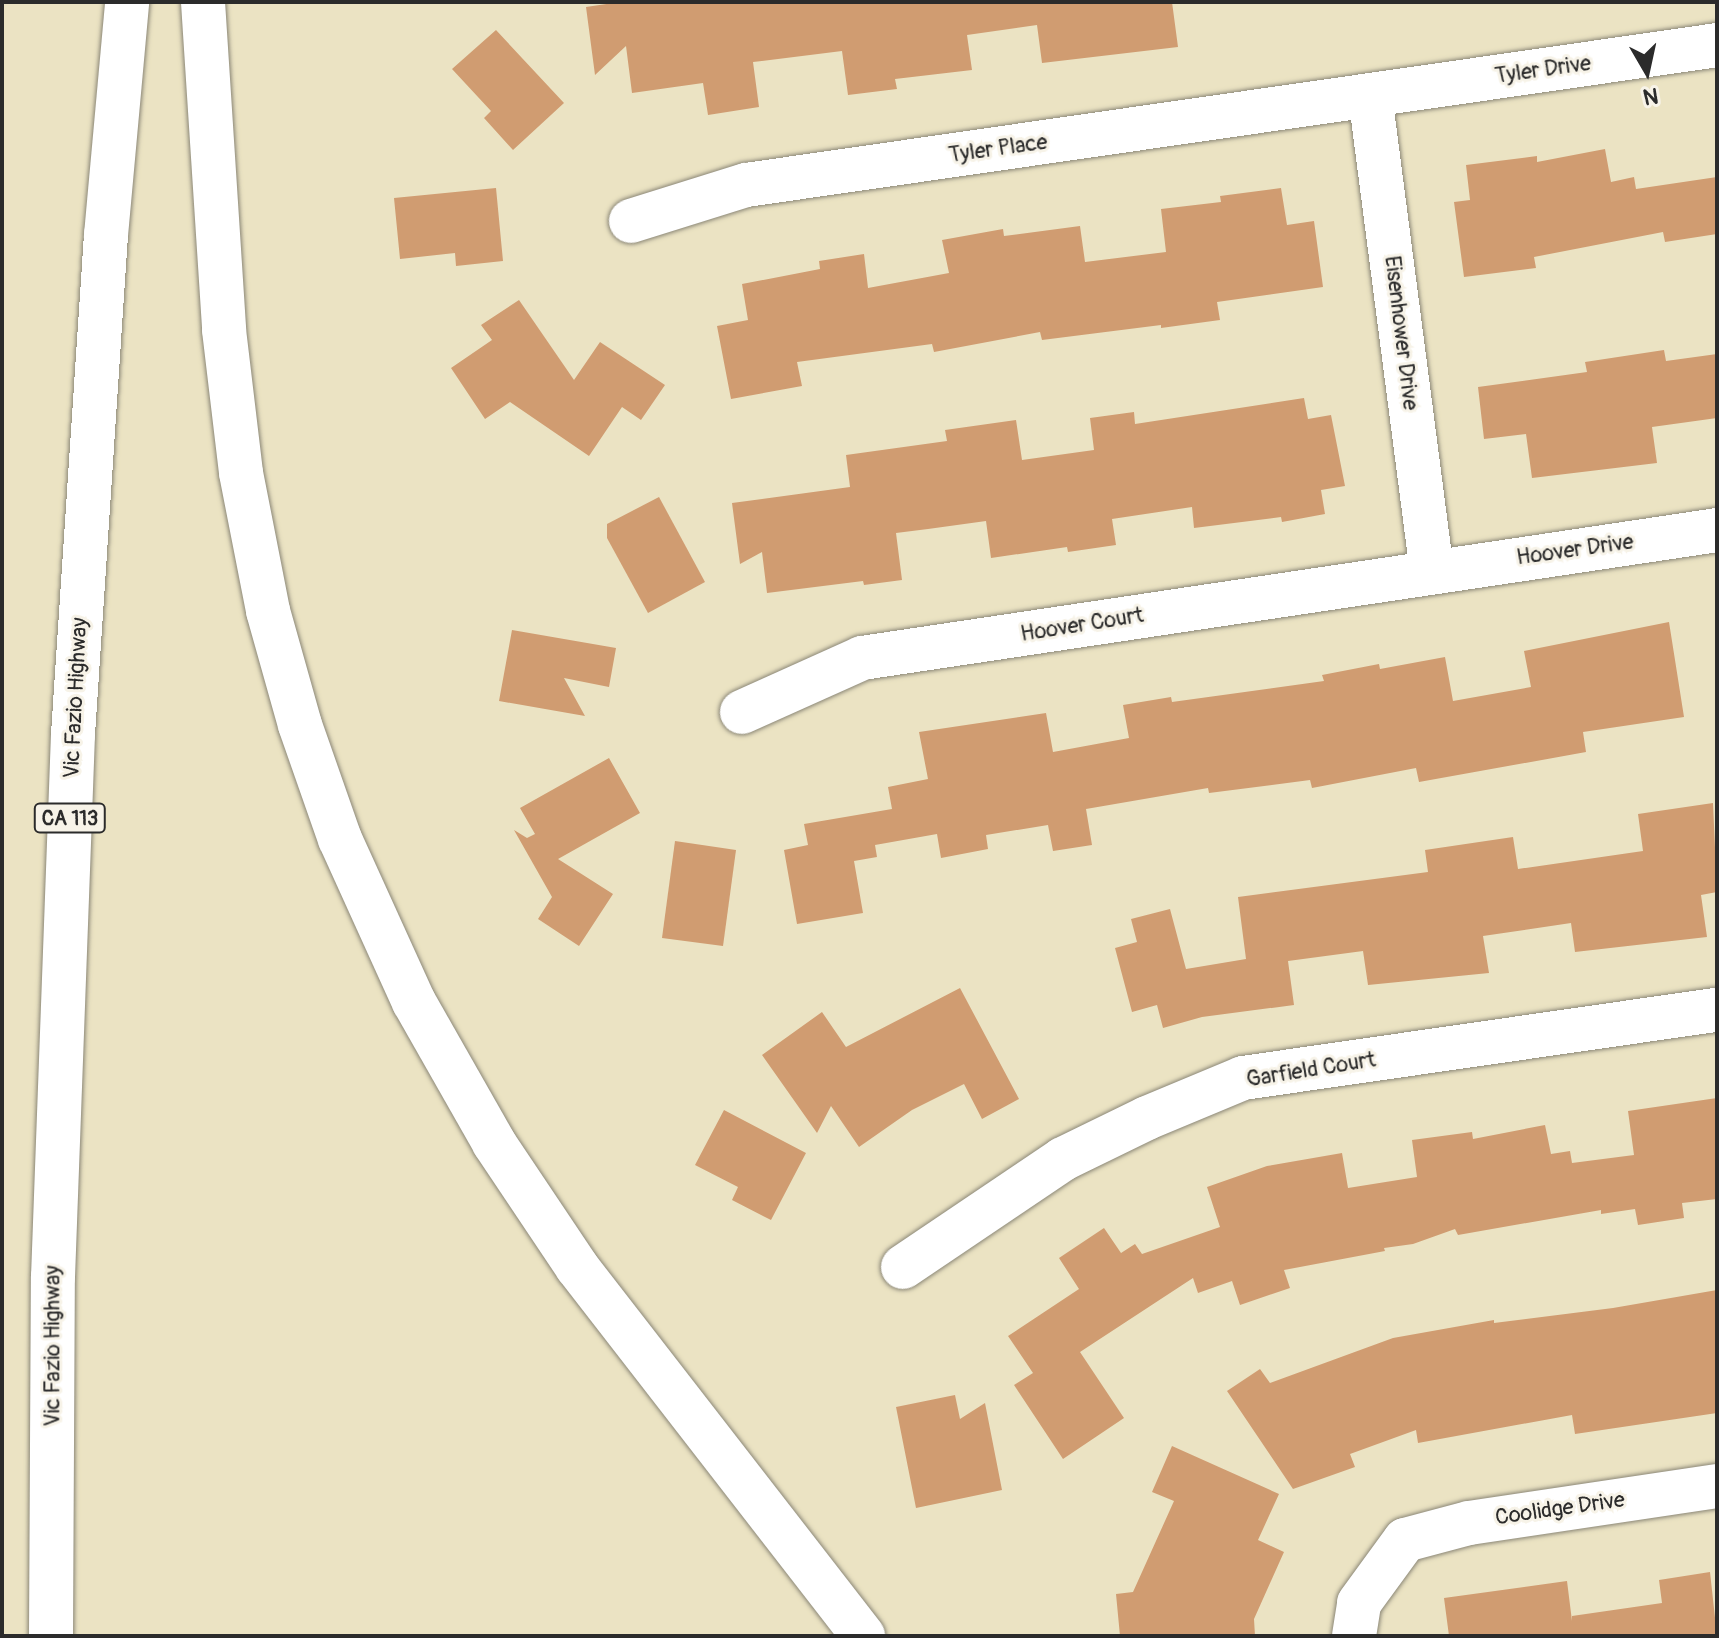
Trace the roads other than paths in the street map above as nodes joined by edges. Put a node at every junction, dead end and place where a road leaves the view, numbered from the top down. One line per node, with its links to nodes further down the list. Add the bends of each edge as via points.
1 (127, 2): 12 (main road, Vic Fazio Highway / CA 113, via 73,734 53,1277)
2 (203, 2): 13 (main road, via 224,330 241,473 268,611 340,839 414,1002 494,1143 577,1267)
3 (1717, 45): 4 (main road, Tyler Drive)
4 (1370, 95): 5 (main road, Tyler Place, via 746,185); 7 (main road, Eisenhower Drive)
5 (631, 221)
6 (1717, 530): 7 (main road, Hoover Drive)
7 (1432, 571): 8 (main road, Hoover Court, via 862,658)
8 (742, 712)
9 (1717, 1010): 10 (main road, Garfield Court, via 1243,1078 1063,1159)
10 (903, 1267)
11 (1717, 1486): 14 (main road, Coolidge Drive, via 1469,1523 1405,1540 1359,1603)
12 (51, 1636)
13 (863, 1636)
14 (1354, 1636)

